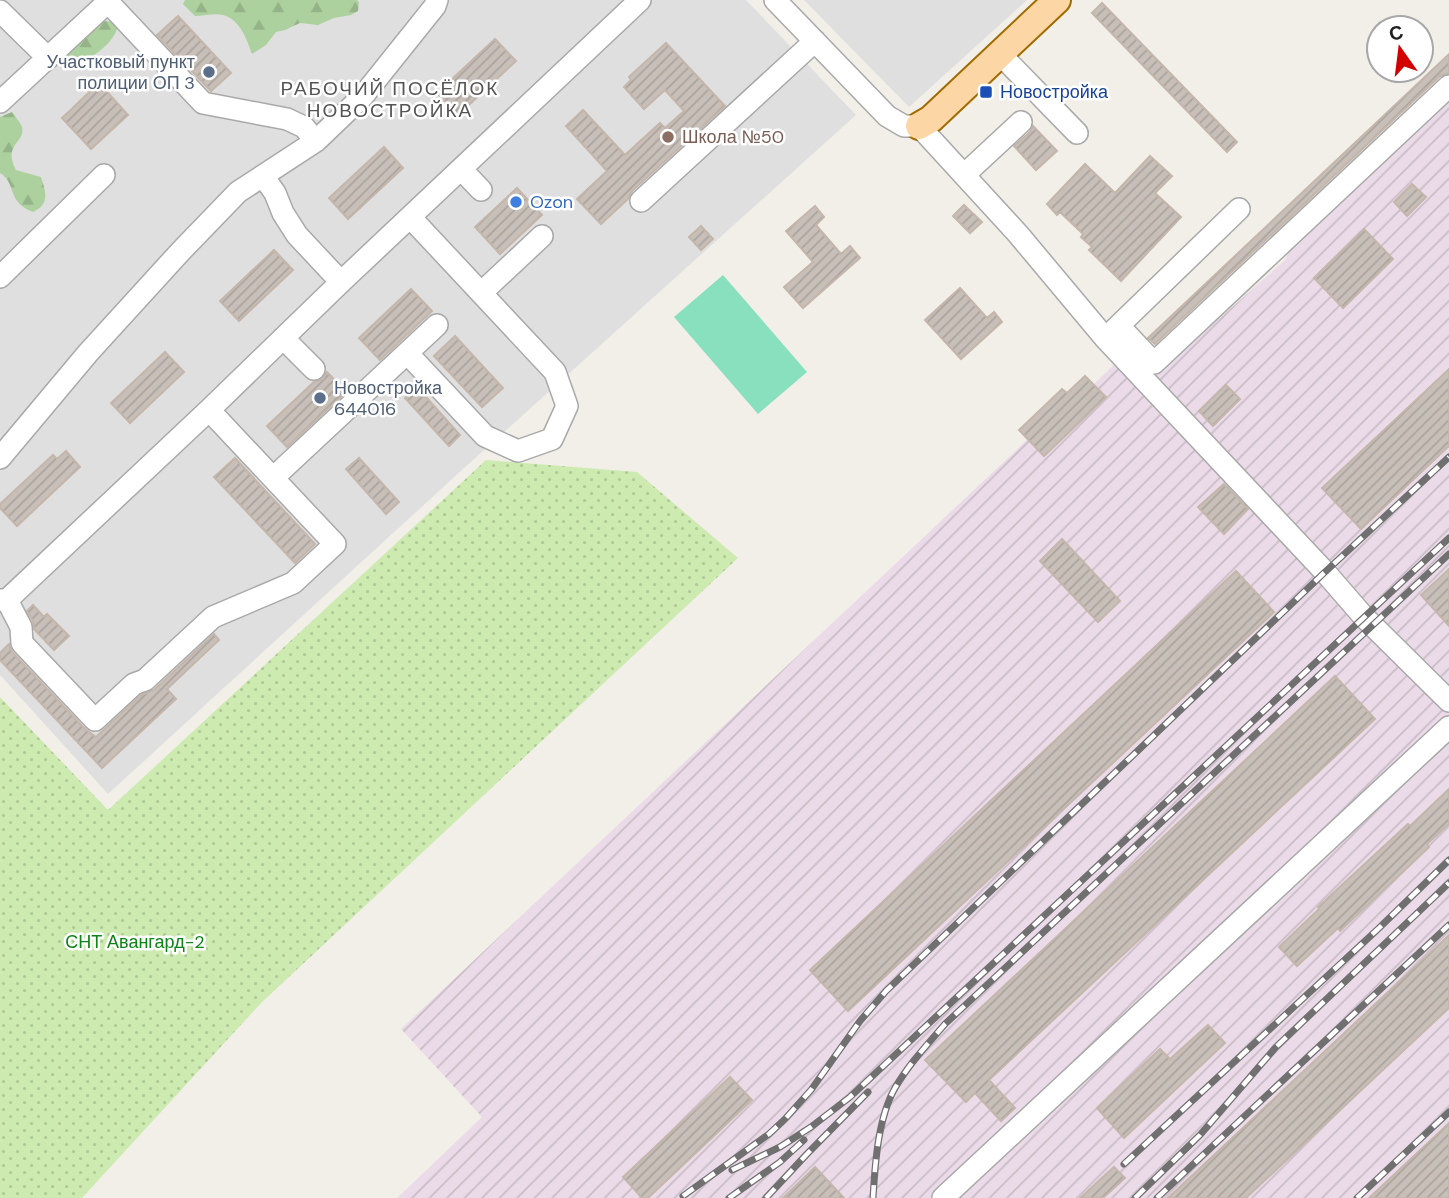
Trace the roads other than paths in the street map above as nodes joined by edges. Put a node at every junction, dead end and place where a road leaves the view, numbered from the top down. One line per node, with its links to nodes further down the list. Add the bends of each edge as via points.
1 (437, 0): 15 (street, via 363,96)
2 (640, 0): 16 (street)
3 (775, 0): 7 (street)
4 (1057, 0): 8 (main road)
5 (109, 1): 9 (street); 15 (street, via 204,103 287,119 304,127)
6 (0, 10): 9 (street)
7 (815, 41): 13 (street, via 887,116 904,126); 21 (street)
8 (1000, 54): 13 (main road); 14 (street)
9 (48, 58): 11 (street)
10 (1449, 86): 29 (street, via 1154,363)
11 (0, 102)
12 (1021, 122): 18 (street)
13 (919, 126): 18 (street)
14 (1077, 133)
15 (316, 141): 19 (street)
16 (461, 169): 20 (street); 23 (street)
17 (104, 175): 25 (street)
18 (964, 175): 29 (street)
19 (263, 176): 26 (street, via 297,235); 34 (street, via 238,192 181,251 88,352)
20 (481, 190)
21 (641, 201)
22 (1239, 209): 29 (street)
23 (410, 217): 26 (street); 27 (street)
24 (542, 236): 27 (street)
25 (0, 277)
26 (341, 282): 30 (street)
27 (481, 293): 31 (street, via 555,372 567,406 552,439 518,451 485,436)
28 (437, 325): 31 (street)
29 (1112, 332): 37 (street, via 1364,617)
30 (283, 338): 32 (street); 33 (street)
31 (407, 353): 35 (street)
32 (314, 369)
33 (209, 410): 35 (street); 36 (street)
34 (0, 458)
35 (273, 478): 36 (street, via 335,544 293,583 213,617 95,720 22,643 21,627)
36 (4, 600)
37 (1449, 701)
38 (1449, 727): 39 (street)
39 (943, 1198)

